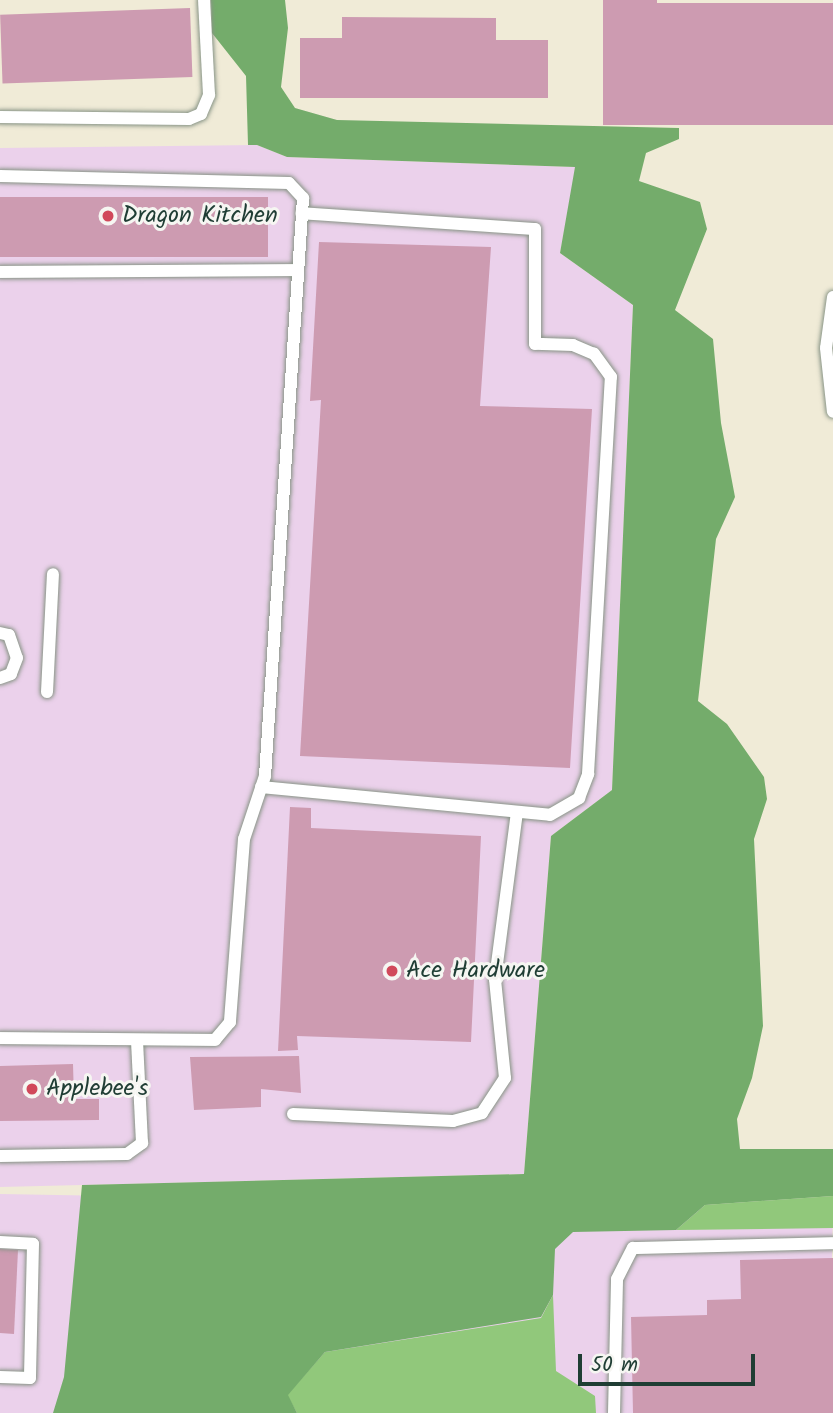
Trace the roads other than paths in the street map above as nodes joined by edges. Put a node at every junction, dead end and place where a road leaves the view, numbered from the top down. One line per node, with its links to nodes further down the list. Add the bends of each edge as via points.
1 (204, 0): 2 (lane, via 209,95 201,114 189,119)
2 (0, 117)
3 (0, 176): 4 (lane, via 289,183 303,198)
4 (302, 213): 5 (lane); 14 (lane, via 535,229 535,344 573,345 594,354 611,377 588,774 579,797 550,815)
5 (298, 270): 6 (lane); 13 (lane)
6 (0, 272)
7 (833, 298): 8 (lane, via 826,348)
8 (833, 412)
9 (53, 574): 12 (lane)
10 (0, 633): 11 (lane, via 9,635 17,658 11,674)
11 (0, 678)
12 (47, 692)
13 (261, 787): 14 (lane); 16 (lane, via 244,839 230,1022 215,1040)
14 (517, 812): 17 (lane, via 495,979 505,1077 482,1113 453,1121)
15 (0, 1038): 16 (lane)
16 (137, 1041): 18 (lane, via 142,1143 127,1154)
17 (293, 1114)
18 (0, 1156)
19 (0, 1242): 21 (lane, via 33,1244 30,1378)
20 (833, 1243): 22 (lane, via 633,1248 617,1279)
21 (0, 1377)
22 (614, 1413)

